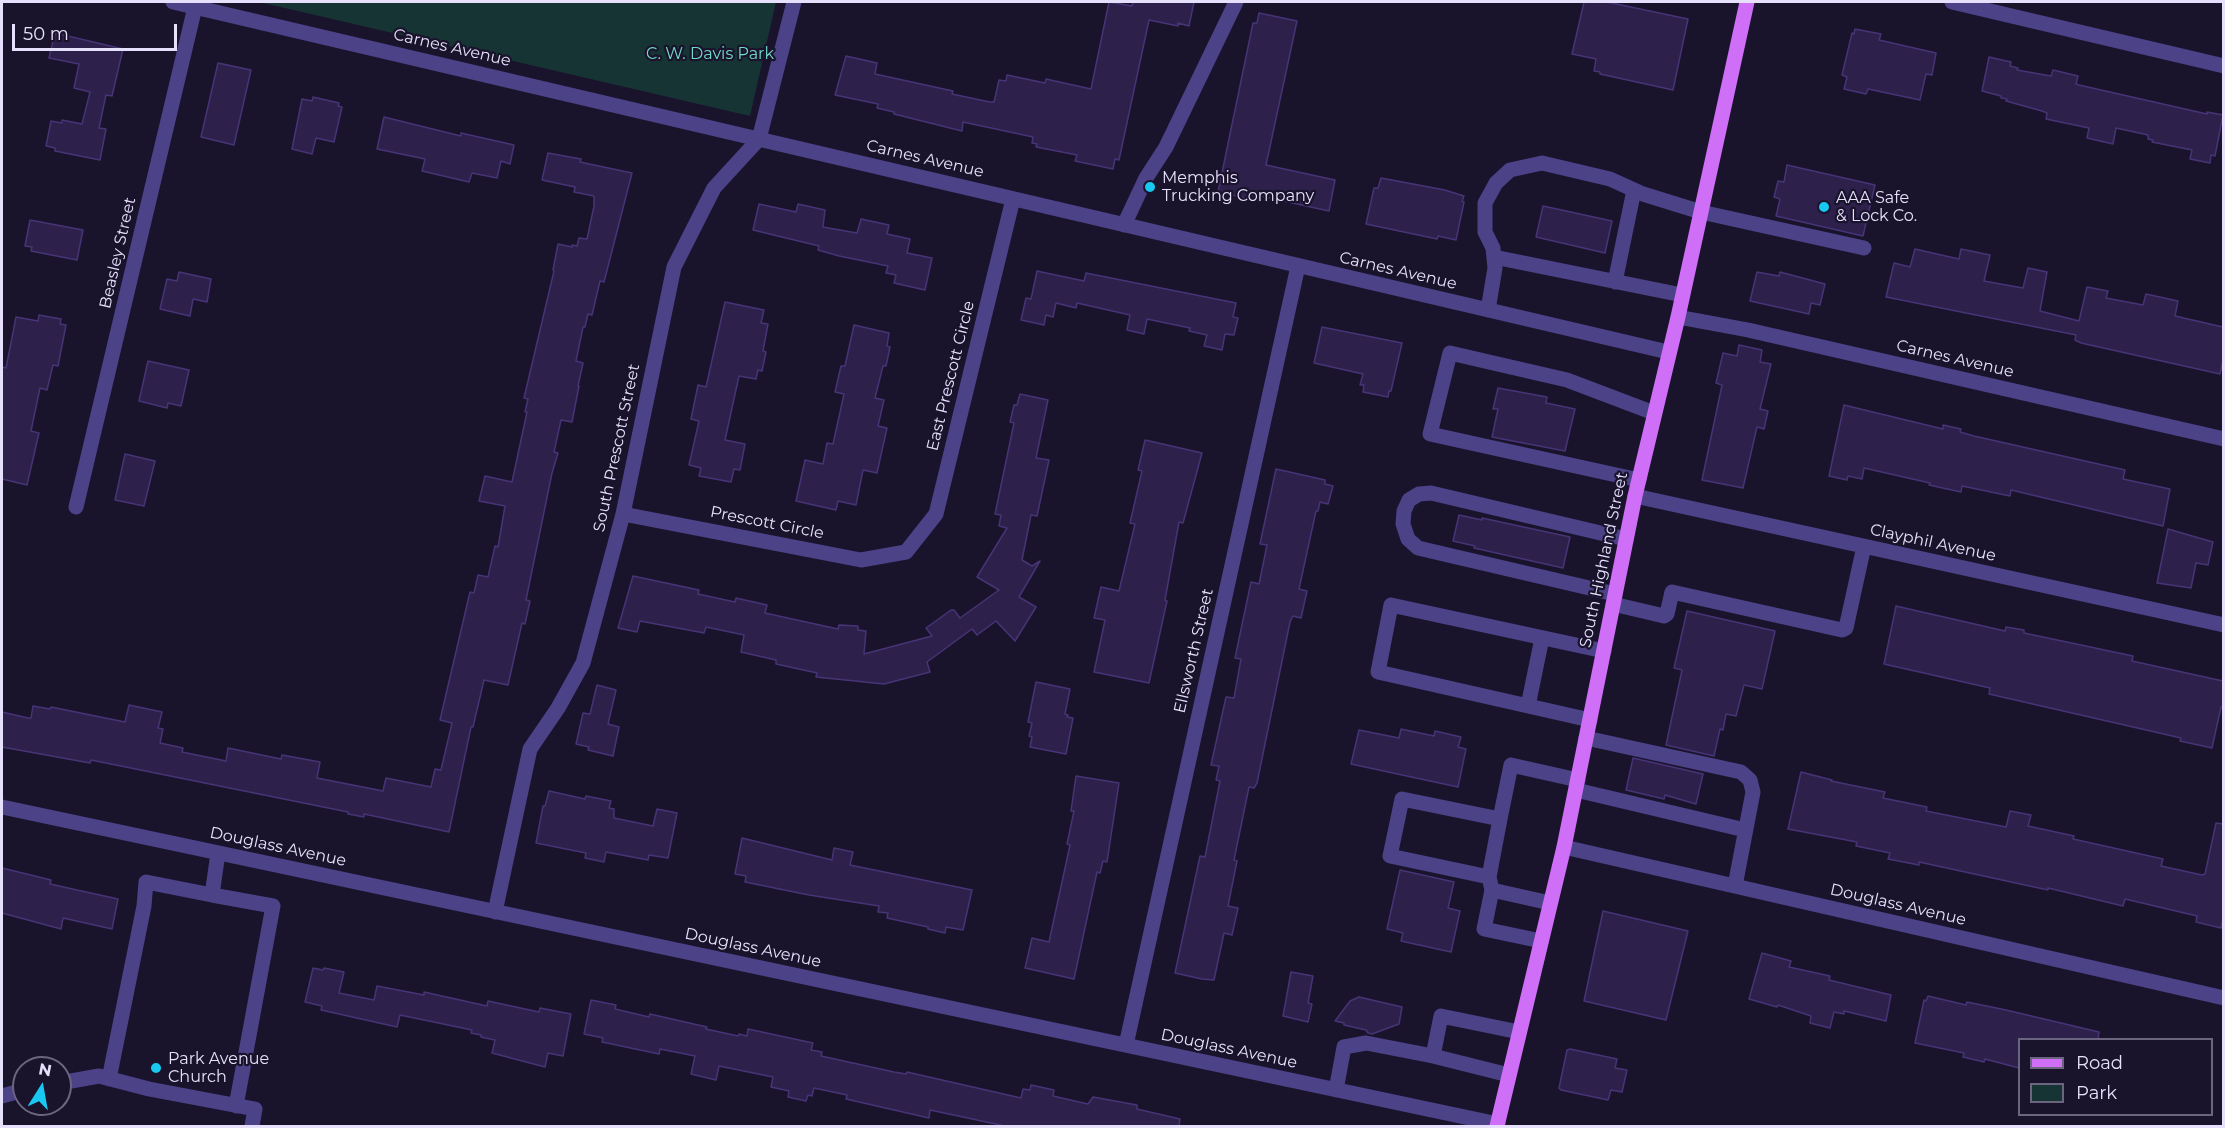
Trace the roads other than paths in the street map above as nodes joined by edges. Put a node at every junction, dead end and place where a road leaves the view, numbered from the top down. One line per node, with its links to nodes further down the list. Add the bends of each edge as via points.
1 (173, 2): 6 (street, Carnes Avenue)
2 (794, 2): 9 (street, South Prescott Street)
3 (1236, 2): 13 (street)
4 (1748, 2): 12 (main road, South Highland Street)
5 (1952, 2): 7 (street)
6 (195, 7): 9 (street, Carnes Avenue); 26 (street, Beasley Street)
7 (2009, 8): 8 (street)
8 (2223, 66)
9 (759, 139): 11 (street, Carnes Avenue); 27 (street, South Prescott Street, via 714,188 674,267)
10 (1634, 190): 12 (street); 15 (street, via 1610,179 1542,163 1510,170 1496,183 1485,203 1485,232); 17 (street)
11 (1013, 198): 13 (street, Carnes Avenue); 30 (street, East Prescott Circle, via 936,514)
12 (1701, 212): 14 (street); 18 (main road, South Highland Street)
13 (1125, 225): 16 (street, Carnes Avenue)
14 (1864, 248)
15 (1494, 257): 17 (street); 19 (street)
16 (1299, 266): 19 (street, Carnes Avenue); 52 (street, Ellsworth Street)
17 (1615, 282): 18 (street)
18 (1682, 295): 20 (main road, South Highland Street)
19 (1488, 310): 21 (street, Carnes Avenue)
20 (1678, 316): 21 (main road, South Highland Street); 23 (street, Carnes Avenue)
21 (1668, 352): 22 (main road, South Highland Street)
22 (1654, 413): 24 (main road, South Highland Street); 24 (street, via 1567,380 1450,353 1430,434)
23 (2223, 439)
24 (1639, 480): 25 (main road, South Highland Street)
25 (1635, 496): 28 (main road, South Highland Street); 29 (street, Clayphil Avenue)
26 (76, 507)
27 (622, 514): 30 (street, Prescott Circle, via 861,560); 48 (street, South Prescott Street, via 583,663 530,749)
28 (1626, 539): 31 (main road, South Highland Street); 31 (street, via 1431,493 1409,500 1404,511 1408,539 1418,548)
29 (1864, 546): 31 (street, via 1846,628 1842,630 1672,592 1664,616); 32 (street, Clayphil Avenue)
30 (906, 552)
31 (1614, 599): 34 (main road, South Highland Street)
32 (2223, 625)
33 (1542, 638): 34 (street); 35 (street); 35 (street, via 1391,605 1378,672)
34 (1604, 651): 36 (main road, South Highland Street)
35 (1528, 706): 36 (street)
36 (1590, 720): 37 (main road, South Highland Street)
37 (1587, 738): 38 (main road, South Highland Street); 41 (street, via 1741,772 1750,780 1754,792)
38 (1577, 785): 40 (street, via 1511,765); 41 (street); 42 (main road, South Highland Street)
39 (2, 807): 43 (street, Douglass Avenue)
40 (1500, 819): 44 (street); 44 (street, via 1402,799 1390,856)
41 (1745, 830): 45 (street)
42 (1564, 847): 45 (street, Douglass Avenue); 47 (main road, South Highland Street)
43 (218, 853): 46 (street); 48 (street, Douglass Avenue)
44 (1490, 884): 47 (street); 49 (street, via 1484,929)
45 (1735, 886): 50 (street, Douglass Avenue)
46 (212, 895): 55 (street, via 146,882); 58 (street, via 273,906)
47 (1550, 903): 49 (main road, South Highland Street)
48 (495, 912): 52 (street, Douglass Avenue)
49 (1541, 941): 51 (main road, South Highland Street)
50 (2223, 998)
51 (1519, 1032): 53 (street, via 1441,1016); 54 (main road, South Highland Street)
52 (1125, 1045): 57 (street, Douglass Avenue)
53 (1433, 1056): 54 (street); 57 (street, via 1366,1043 1344,1047)
54 (1509, 1075): 59 (main road, South Highland Street)
55 (109, 1079): 56 (street, via 99,1076); 58 (street)
56 (72, 1081)
57 (1336, 1090): 59 (street, Douglass Avenue)
58 (236, 1106): 60 (street, via 255,1109)
59 (1497, 1125)
60 (252, 1126)

